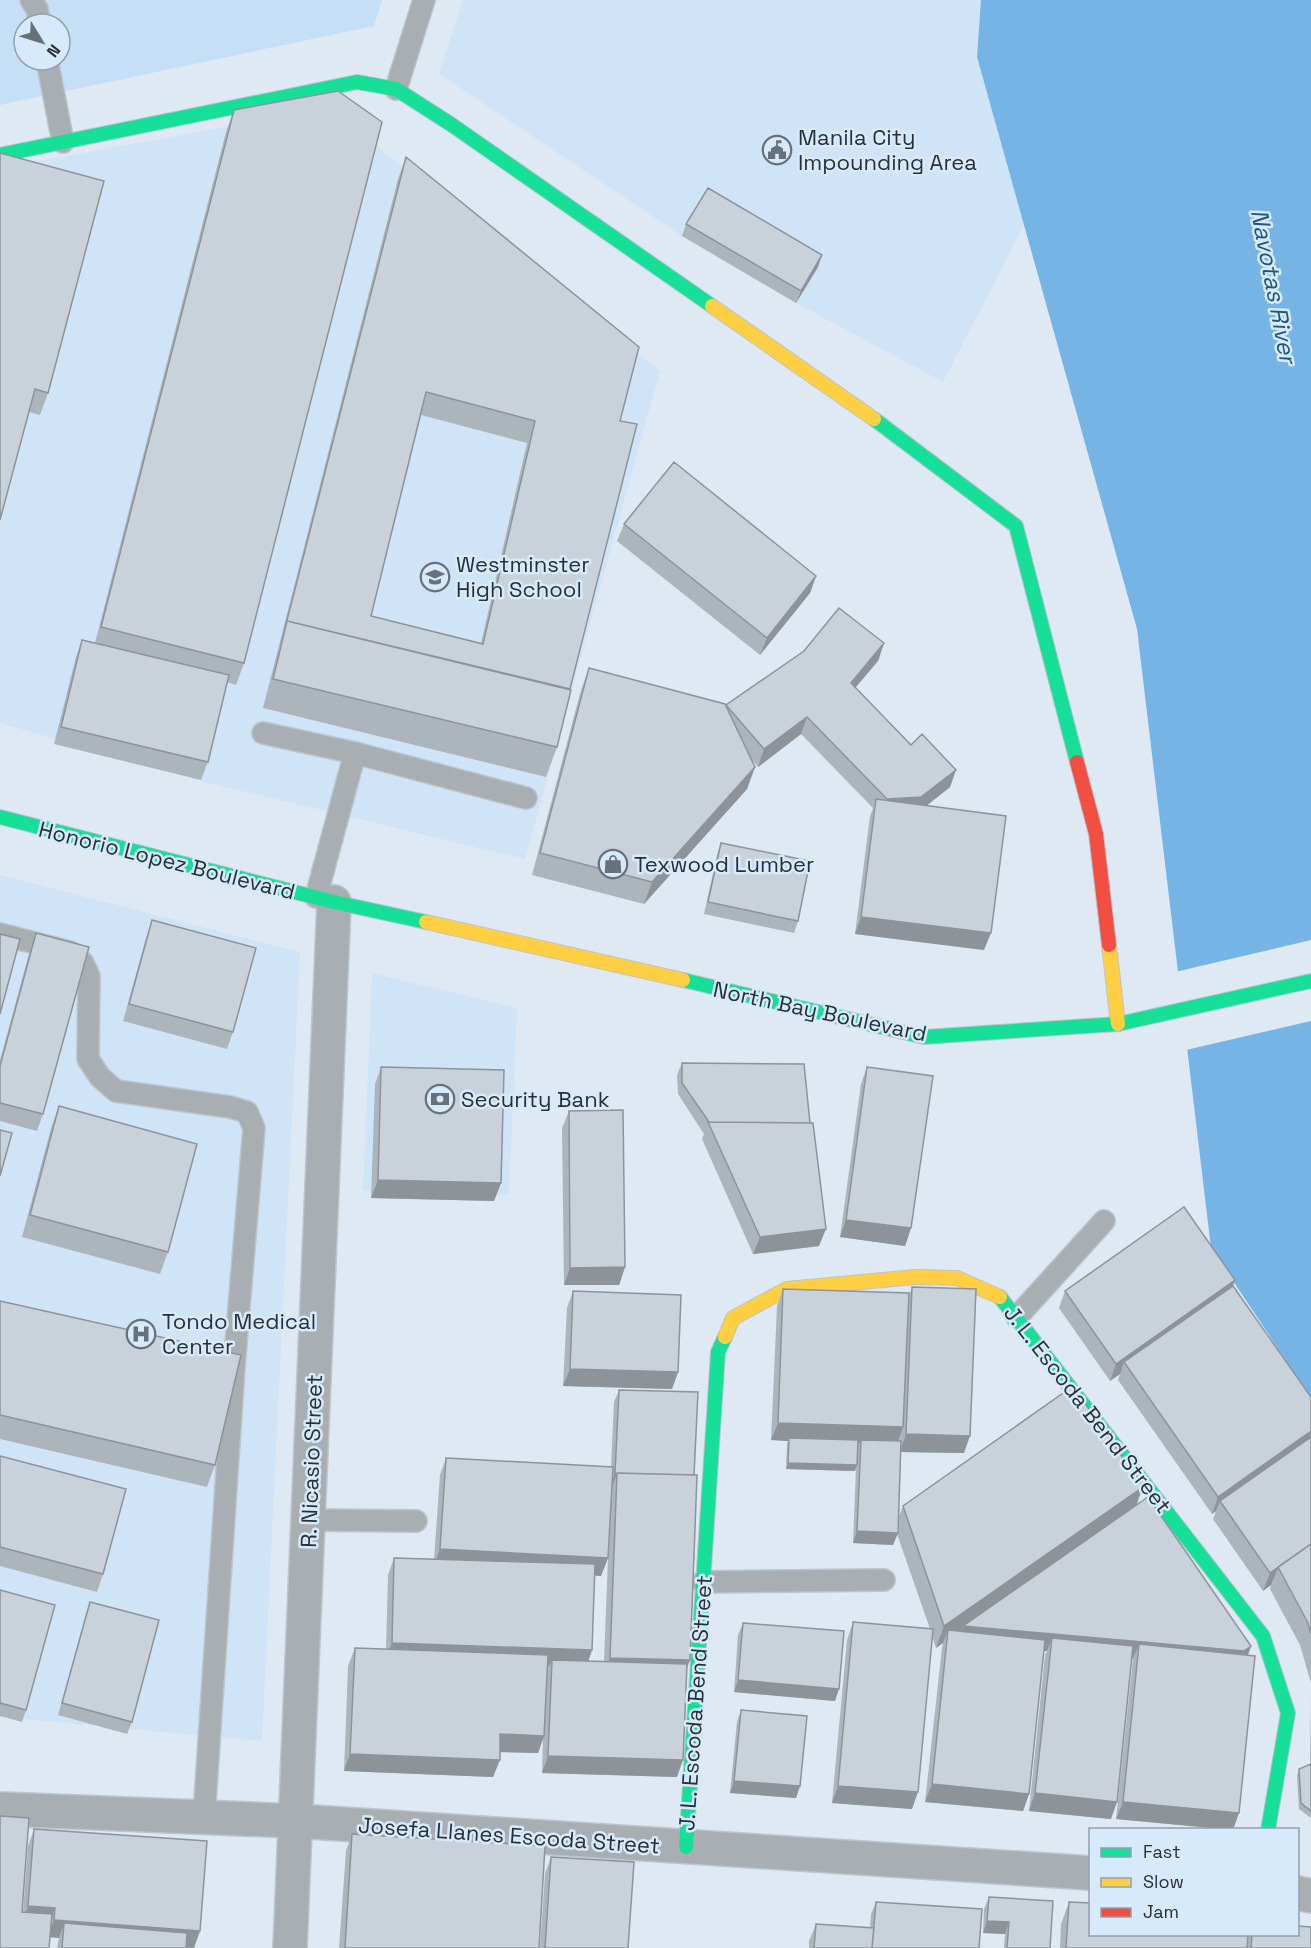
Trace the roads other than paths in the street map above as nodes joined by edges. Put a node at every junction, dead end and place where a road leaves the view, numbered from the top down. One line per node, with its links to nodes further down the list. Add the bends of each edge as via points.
1 (424, 0): 3 (lane)
2 (49, 72): 4 (lane)
3 (396, 89): 4 (street, via 357,82); 13 (street, via 873,418 1016,526 1096,834)
4 (63, 142): 5 (street)
5 (0, 155)
6 (263, 733): 7 (lane)
7 (355, 753): 8 (lane); 10 (lane)
8 (526, 798)
9 (0, 818): 10 (street, Honorio Lopez Boulevard)
10 (325, 899): 13 (street, North Bay Boulevard, via 924,1037); 16 (street, R. Nicasio Street)
11 (0, 934): 21 (lane, via 70,952 83,963 89,976 88,1059 100,1077 117,1091 230,1107 247,1112 254,1128)
12 (1311, 981): 13 (street, North Bay Boulevard)
13 (1118, 1024)
14 (1104, 1221): 15 (lane)
15 (1017, 1317): 19 (street, J. L. Escoda Bend Street, via 1002,1298 957,1278 915,1277 787,1289 733,1318 718,1352); 23 (street, J. L. Escoda Bend Street, via 1263,1636 1288,1713)
16 (309, 1520): 17 (lane); 22 (street, R. Nicasio Street)
17 (416, 1521)
18 (884, 1580): 19 (lane)
19 (703, 1582): 24 (street, J. L. Escoda Bend Street)
20 (0, 1809): 21 (street, Josefa Llanes Escoda Street)
21 (204, 1818): 22 (street, Josefa Llanes Escoda Street)
22 (296, 1821): 24 (street, Josefa Llanes Escoda Street); 26 (street, R. Nicasio Street)
23 (1268, 1828)
24 (686, 1847): 25 (street, Josefa Llanes Escoda Street)
25 (1089, 1873)
26 (290, 1948)

